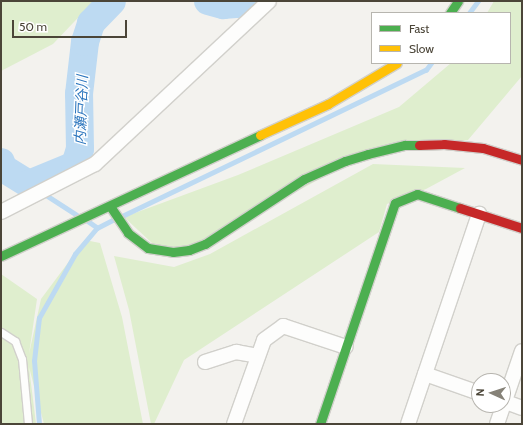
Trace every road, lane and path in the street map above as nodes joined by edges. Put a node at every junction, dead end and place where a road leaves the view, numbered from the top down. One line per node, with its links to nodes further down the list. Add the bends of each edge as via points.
1 (269, 1): 7 (street, via 95,164)
2 (458, 1): 3 (street)
3 (451, 12)
4 (395, 64): 6 (street, via 328,104)
5 (522, 160): 6 (street, via 483,148 444,144 405,145 368,154 345,161 304,180 205,244 173,252 148,248 128,233)
6 (111, 208): 10 (street, via 94,213)
7 (1, 212)
8 (479, 214): 9 (street); 12 (street, via 417,194 395,203); 16 (street)
9 (522, 228)
10 (1, 256)
11 (1, 332): 22 (lane, via 15,341 22,359)
12 (346, 348): 14 (street, via 283,326 264,340); 24 (street)
13 (522, 351): 17 (street)
14 (258, 356): 15 (street, via 236,352); 23 (street)
15 (205, 362)
16 (424, 374): 18 (street); 25 (street)
17 (511, 382)
18 (471, 390)
19 (511, 404): 20 (street)
20 (522, 408)
21 (500, 413): 26 (street)
22 (28, 424)
23 (234, 424)
24 (320, 424)
25 (408, 424)
26 (497, 424)

